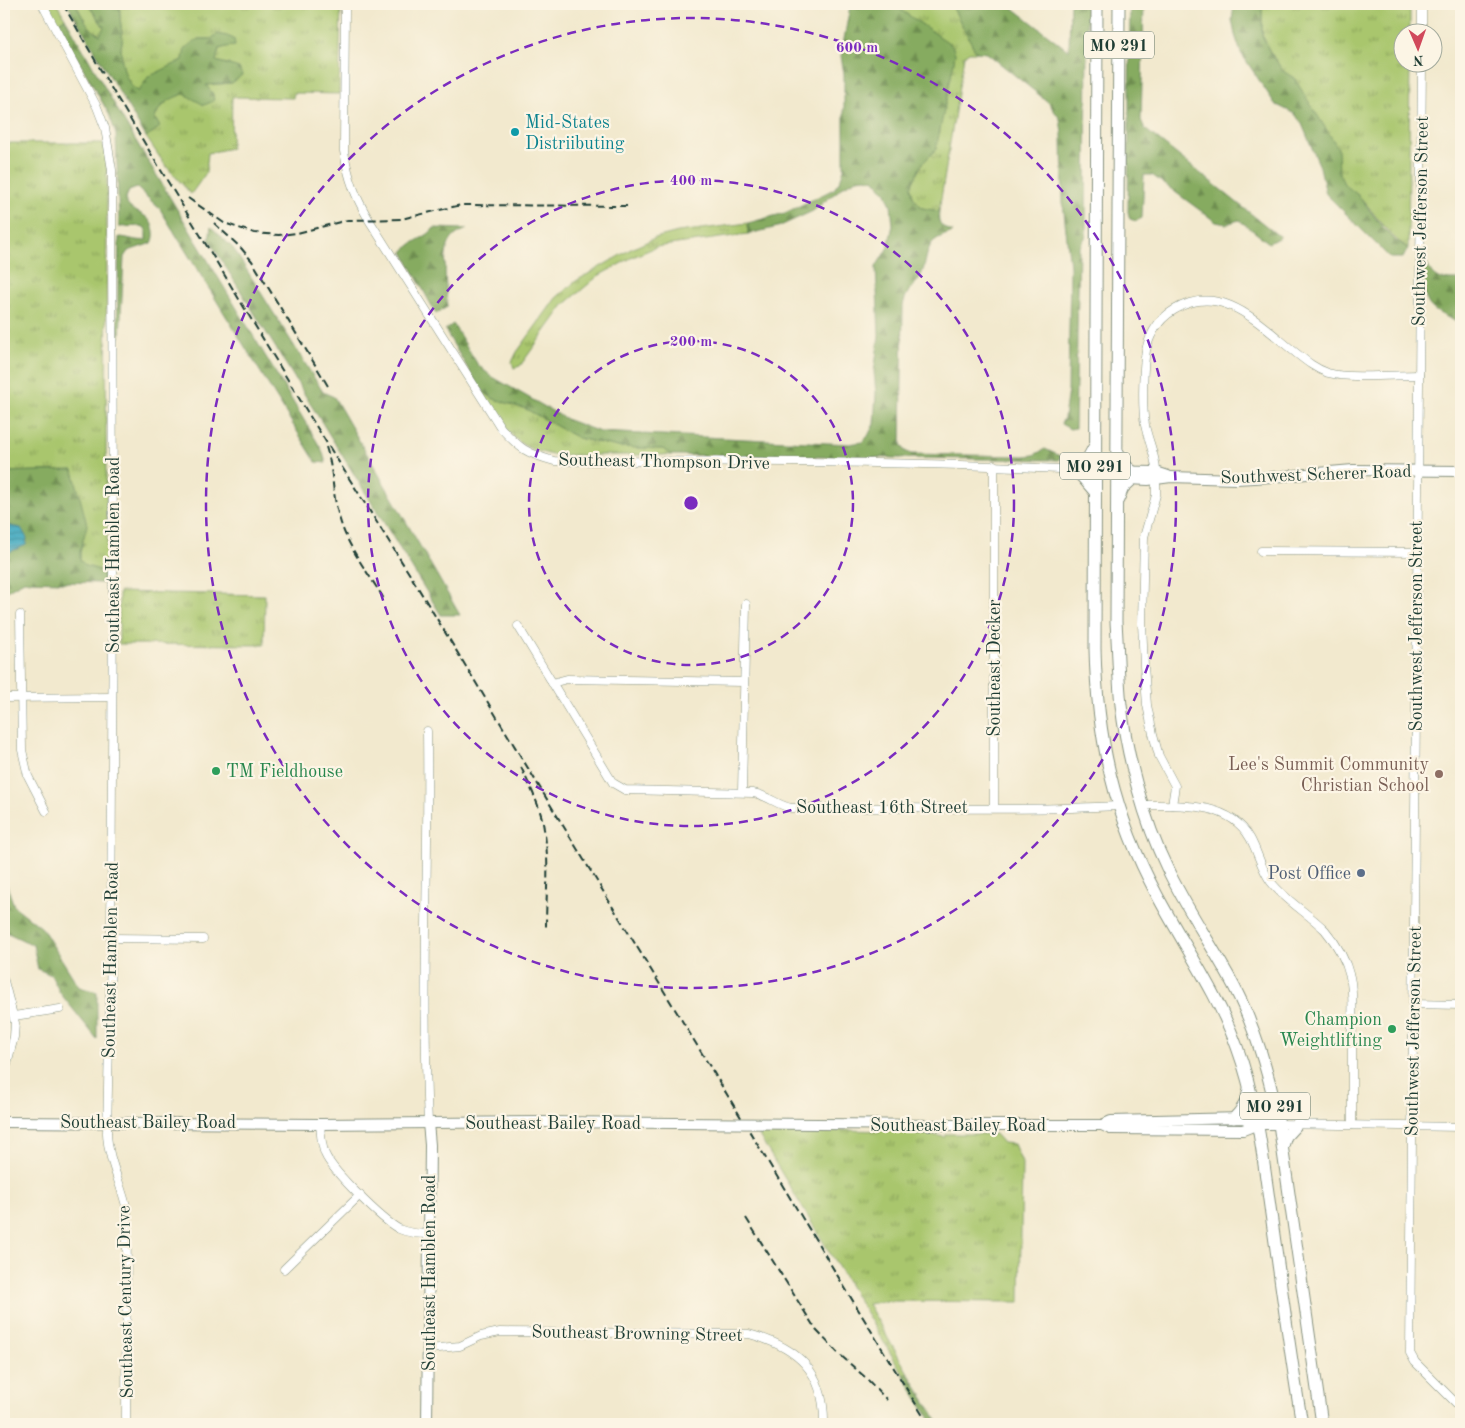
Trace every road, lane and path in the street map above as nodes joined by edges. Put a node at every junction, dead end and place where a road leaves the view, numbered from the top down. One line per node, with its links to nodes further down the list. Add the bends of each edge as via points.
1 (42, 4): 28 (street, Southeast Hamblen Road, via 97,108 112,170)
2 (345, 4): 11 (street, Southeast Thompson Drive, via 344,151 352,188 501,428 524,451 554,461)
3 (1098, 4): 9 (highway, MO 291)
4 (1119, 4): 10 (highway, MO 291)
5 (1422, 4): 6 (street)
6 (1422, 22)
7 (1422, 72): 8 (street, Southwest Jefferson Street)
8 (1418, 375): 13 (street, Southwest Jefferson Street); 18 (street, via 1328,373 1311,364 1234,306 1213,301 1189,303 1162,319 1146,350 1145,424 1156,462)
9 (1095, 446): 12 (highway, via 1088,458); 15 (highway, MO 291)
10 (1117, 450): 16 (highway, MO 291); 17 (highway)
11 (994, 465): 12 (street, Southeast Thompson Drive); 36 (street, Southeast Decker)
12 (1074, 470): 15 (street, Southeast Thompson Drive); 19 (highway)
13 (1417, 471): 14 (main road, Southwest Scherer Road); 18 (main road, Southwest Scherer Road, via 1353,470 1236,479); 22 (street, Southwest Jefferson Street)
14 (1461, 471)
15 (1095, 472): 16 (main road, Southwest Scherer Road); 19 (highway, MO 291)
16 (1117, 473): 17 (main road, Southwest Scherer Road); 20 (highway, MO 291)
17 (1132, 475): 18 (main road, Southwest Scherer Road); 20 (highway)
18 (1156, 476): 34 (street, via 1156,494 1143,545 1144,666 1153,734 1159,756 1175,786)
19 (1095, 492): 35 (highway, MO 291, via 1096,694 1106,763)
20 (1117, 501): 33 (highway, MO 291, via 1119,682 1129,751)
21 (1261, 552): 22 (street)
22 (1416, 552): 41 (street, Southwest Jefferson Street)
23 (746, 604): 26 (street)
24 (20, 615): 30 (street)
25 (518, 626): 27 (street)
26 (744, 682): 27 (street, via 566,679); 32 (street)
27 (552, 683): 32 (street, Southeast 16th Street, via 613,783 620,788 631,791)
28 (112, 697): 30 (street); 38 (street, Southeast Hamblen Road)
29 (4, 698): 30 (street)
30 (20, 698): 37 (street, via 22,750 28,776)
31 (427, 731): 51 (street, via 425,1062)
32 (742, 792): 36 (street, Southeast 16th Street, via 760,794 791,808)
33 (1143, 805): 34 (street); 55 (highway, MO 291, via 1166,868 1245,1011 1265,1067)
34 (1172, 805): 57 (street, via 1222,812 1236,821 1248,835 1269,881 1325,930 1338,949 1349,976 1352,998)
35 (1118, 806): 36 (street, Southeast 16th Street); 47 (highway, MO 291, via 1156,894 1226,1020)
36 (994, 808)
37 (46, 811)
38 (111, 938): 39 (street); 50 (street, Southeast Hamblen Road)
39 (203, 939)
40 (4, 981): 44 (street)
41 (1413, 1004): 42 (street); 58 (street, Southwest Jefferson Street)
42 (1461, 1005)
43 (60, 1009): 44 (street)
44 (14, 1016): 45 (street, via 14,1037)
45 (5, 1065): 46 (street)
46 (4, 1075)
47 (1249, 1087): 48 (highway, via 1242,1110); 54 (highway, MO 291)
48 (1234, 1118): 54 (main road, Southeast Bailey Road); 56 (main road, Southeast Bailey Road, via 1111,1121)
49 (4, 1122): 50 (main road, Southeast Bailey Road)
50 (107, 1122): 53 (main road, Southeast Bailey Road); 66 (street, Southeast Century Drive, via 109,1154 126,1210)
51 (428, 1123): 53 (main road, Southeast Bailey Road); 56 (main road, Southeast Bailey Road, bridge); 62 (main road, Southeast Hamblen Road)
52 (1298, 1123): 55 (street); 57 (street); 60 (highway, via 1286,1136)
53 (320, 1124): 61 (street, via 321,1142 331,1165)
54 (1258, 1124): 55 (main road, Southeast Bailey Road); 56 (main road, Southeast Bailey Road, via 1243,1130 1110,1129); 69 (highway, MO 291)
55 (1279, 1124): 60 (highway, MO 291)
56 (1102, 1125)
57 (1352, 1125): 58 (street)
58 (1412, 1126): 59 (street); 65 (street, Southwest Jefferson Street, via 1410,1353 1414,1362)
59 (1461, 1127)
60 (1282, 1147): 70 (highway, MO 291)
61 (360, 1195): 62 (street, via 398,1228); 63 (street)
62 (429, 1234): 64 (main road, Southeast Hamblen Road)
63 (284, 1269)
64 (429, 1349): 67 (main road, Southeast Hamblen Road); 68 (street, Southeast Browning Street, via 460,1346 481,1336 500,1332 749,1334 795,1354 809,1368 820,1390)
65 (1461, 1408)
66 (126, 1424)
67 (428, 1424)
68 (824, 1424)
69 (1302, 1424)
70 (1322, 1424)

